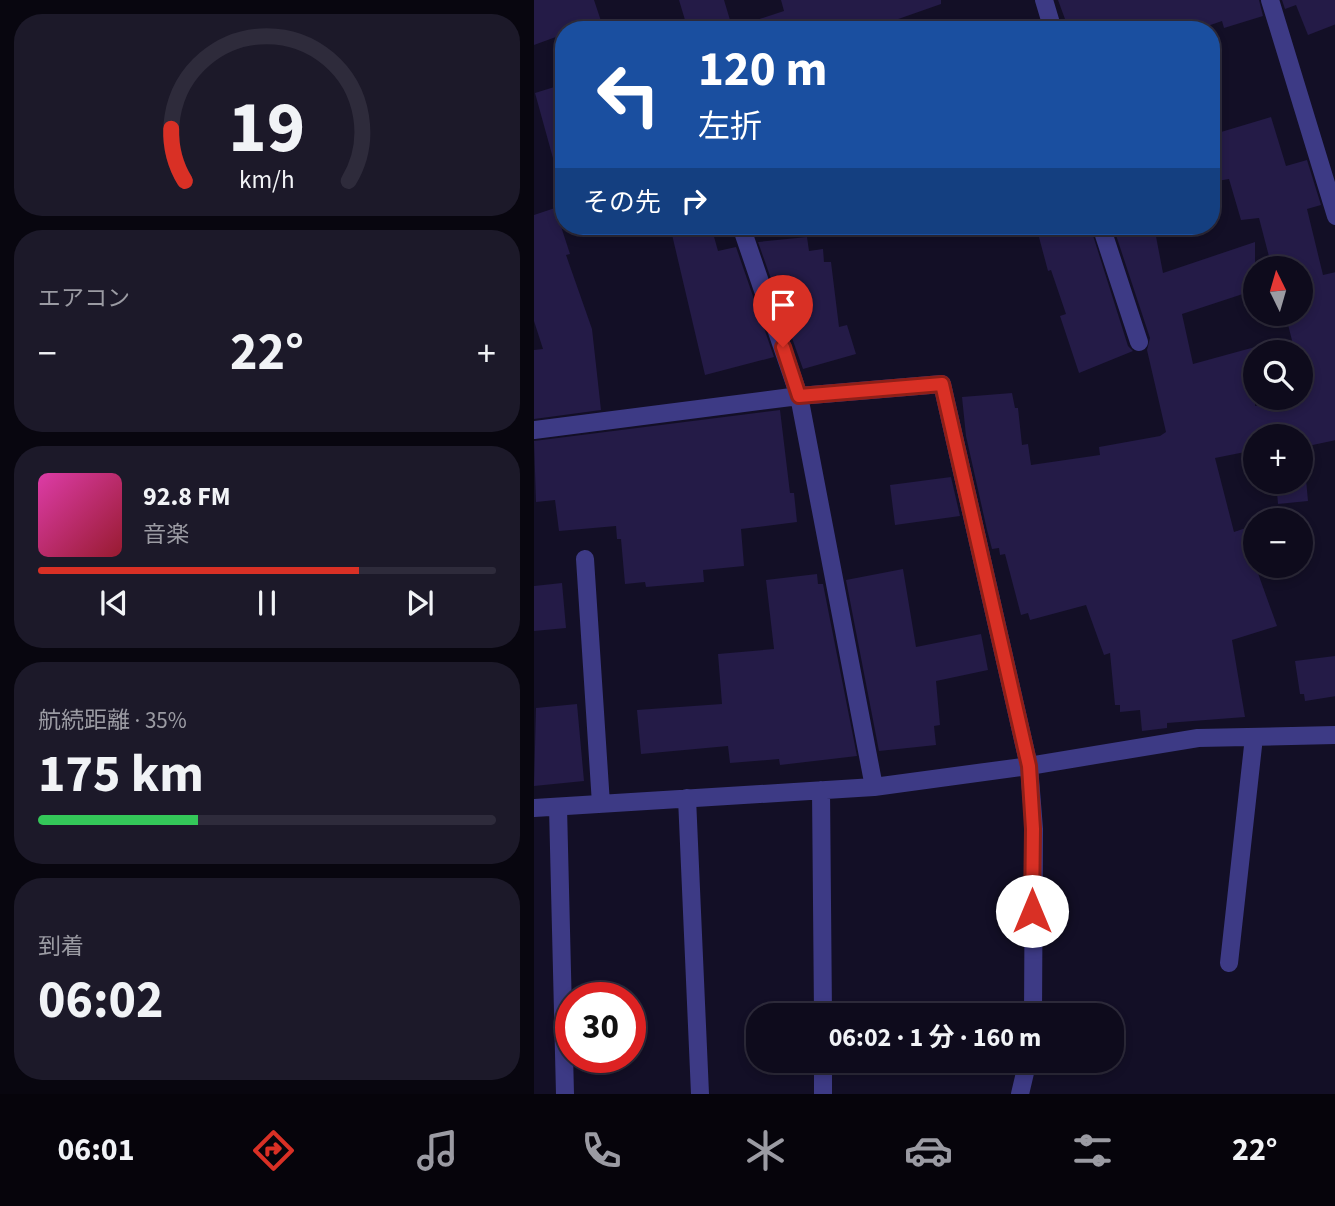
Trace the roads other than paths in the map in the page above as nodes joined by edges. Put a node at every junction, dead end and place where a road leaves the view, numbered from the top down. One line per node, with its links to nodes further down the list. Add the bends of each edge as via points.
1 (1044, 0): 3 (street)
2 (1270, 0): 4 (street)
3 (1050, 21)
4 (1335, 216)
5 (744, 235): 8 (street)
6 (1104, 235): 7 (street)
7 (1139, 342)
8 (799, 396): 9 (street); 13 (street, via 942,384); 14 (street)
9 (534, 430)
10 (585, 559): 17 (street)
11 (1335, 735): 12 (street)
12 (1254, 737): 13 (street, via 1198,738); 20 (street)
13 (1029, 766): 14 (street); 22 (street)
14 (874, 787): 15 (street)
15 (821, 790): 16 (street); 21 (street)
16 (687, 798): 17 (street); 26 (street)
17 (600, 804): 18 (street)
18 (558, 807): 19 (street); 25 (street)
19 (534, 808)
20 (1229, 963)
21 (823, 1003)
22 (1033, 1003)
23 (823, 1073): 27 (street)
24 (1025, 1073): 28 (street)
25 (566, 1094)
26 (700, 1094)
27 (823, 1094)
28 (1020, 1094)

